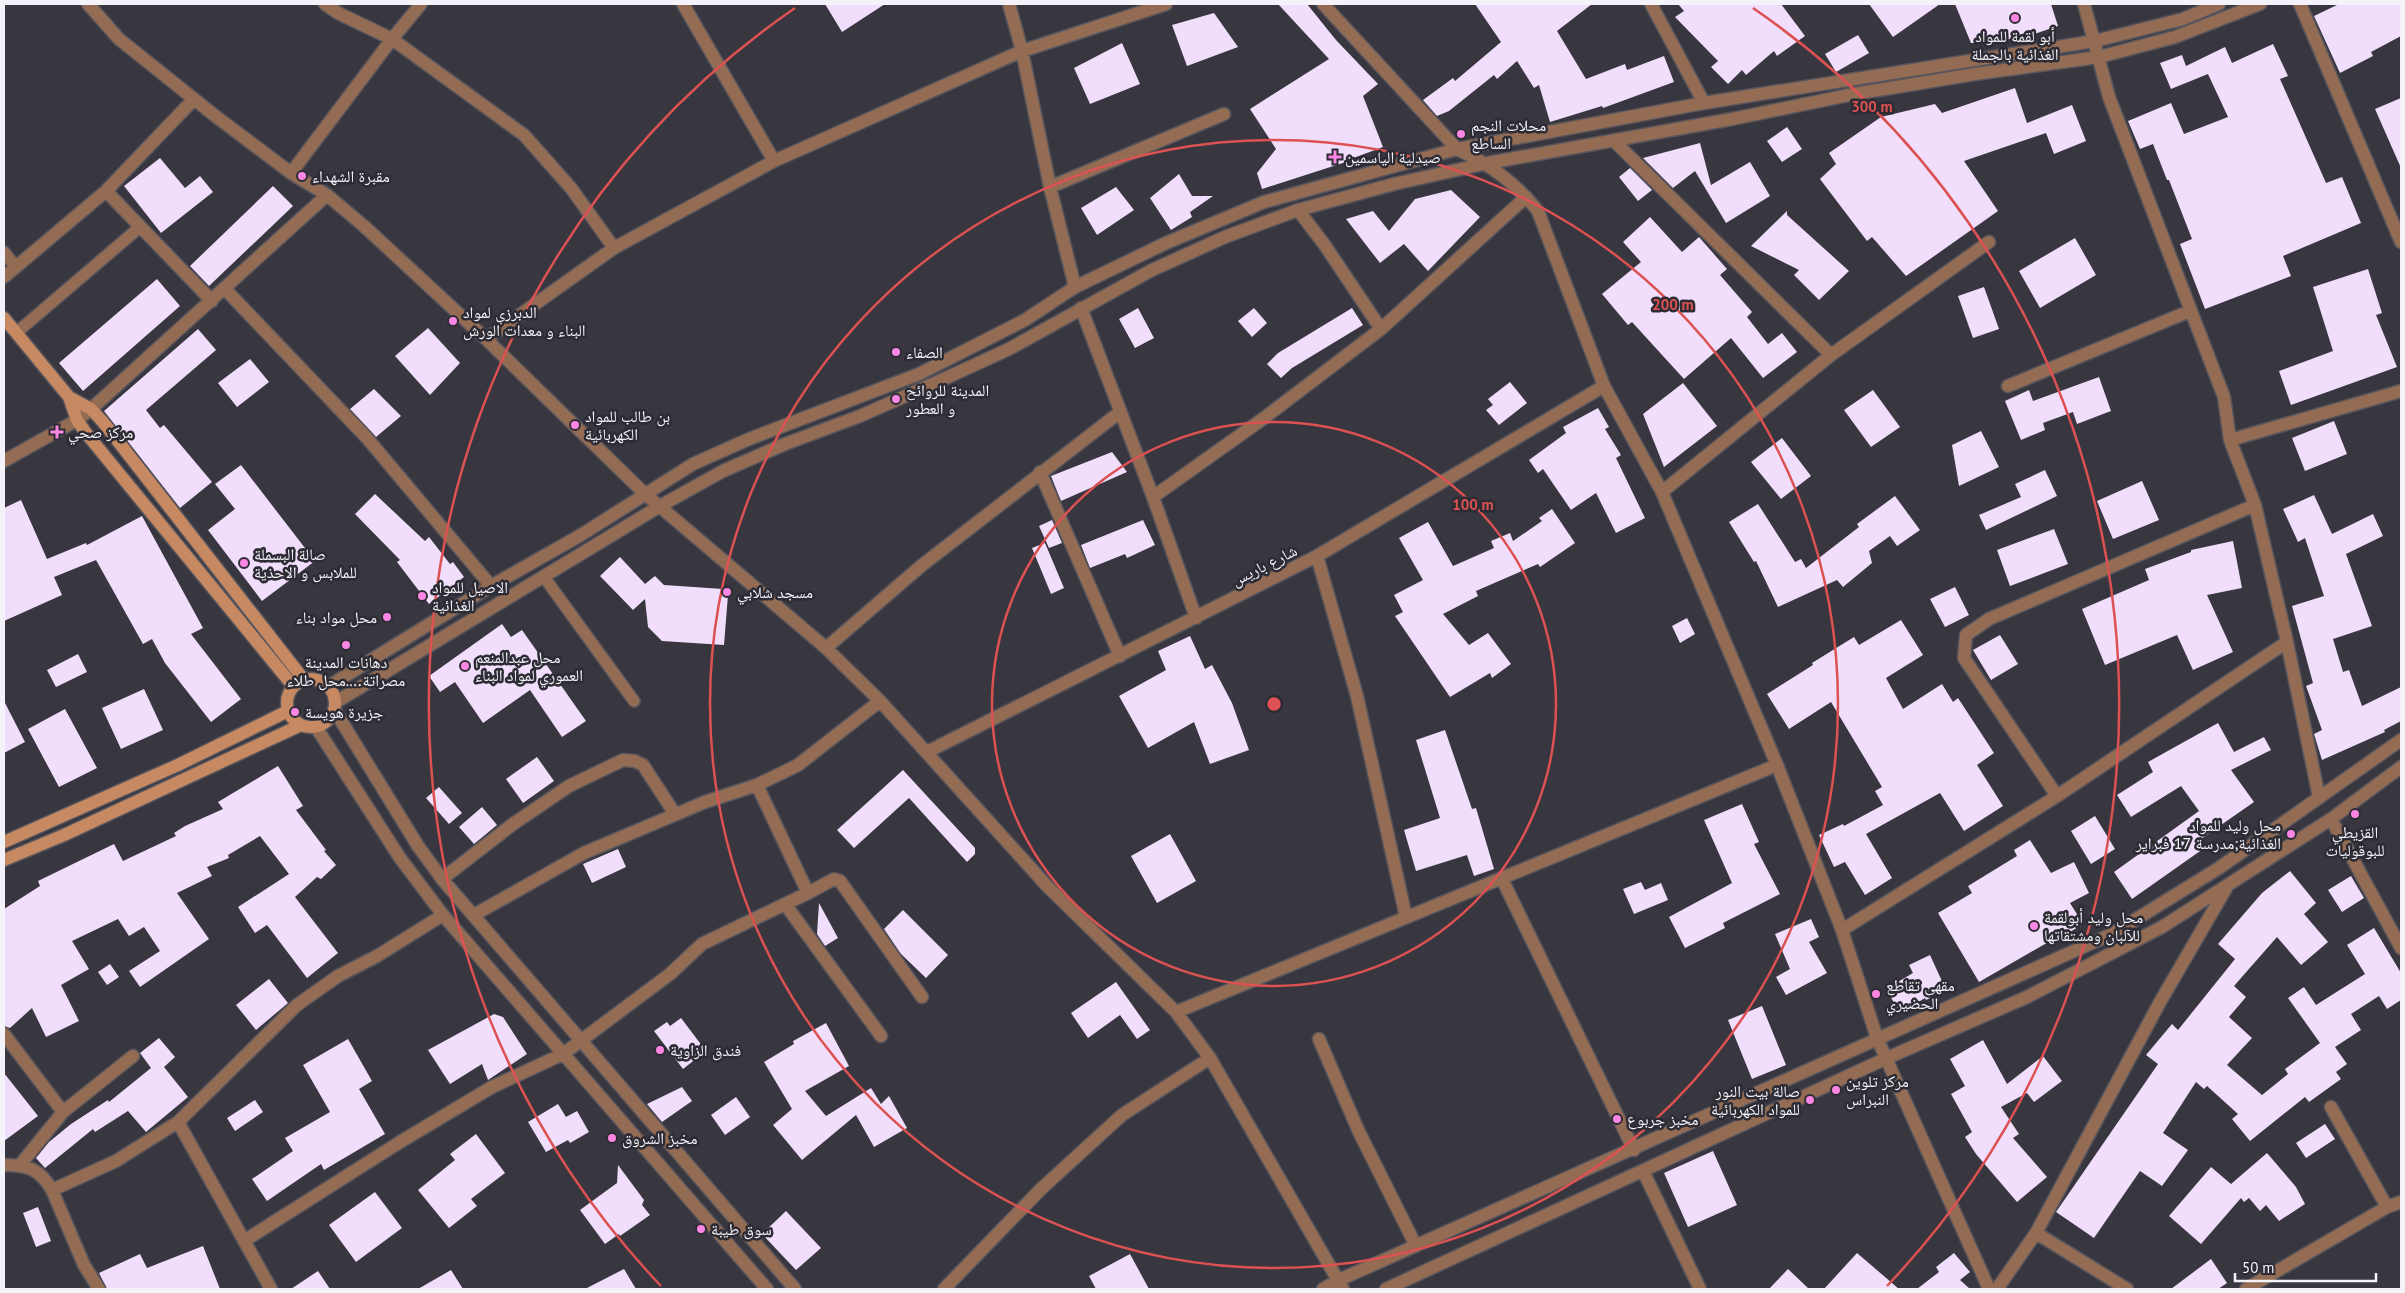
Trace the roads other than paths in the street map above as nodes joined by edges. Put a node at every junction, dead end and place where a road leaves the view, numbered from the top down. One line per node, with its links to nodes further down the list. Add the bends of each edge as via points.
1 (88, 4): 17 (street, via 119,39)
2 (325, 4): 13 (street)
3 (421, 4): 13 (street)
4 (683, 4): 22 (street)
5 (1009, 4): 15 (street)
6 (1166, 4): 15 (street)
7 (1323, 4): 21 (street)
8 (1652, 4): 18 (street)
9 (2084, 4): 14 (street)
10 (2219, 4): 14 (street, via 2183,19)
11 (2260, 4): 16 (street, via 2175,37)
12 (2300, 4): 30 (street)
13 (392, 38): 24 (street); 34 (street, via 524,135 571,188)
14 (2095, 41): 16 (street); 18 (street)
15 (1022, 51): 22 (street); 25 (street)
16 (2099, 57): 20 (street, via 1863,93); 42 (street, via 2108,96)
17 (194, 99): 24 (street); 26 (street)
18 (1704, 103): 21 (street)
19 (1224, 114): 25 (street)
20 (1614, 141): 23 (street); 47 (street)
21 (1457, 149): 23 (street); 38 (street, via 1264,202 1166,243)
22 (774, 161): 34 (street)
23 (1488, 163): 28 (street); 29 (street)
24 (292, 172): 27 (street)
25 (1050, 187): 38 (street)
26 (106, 191): 31 (street); 36 (street)
27 (328, 195): 39 (street); 46 (street)
28 (1526, 197): 44 (street); 48 (street, via 1538,211)
29 (1298, 210): 41 (street, via 1224,237); 44 (street)
30 (2398, 225): 33 (street)
31 (140, 227): 40 (street); 45 (lane)
32 (1988, 242): 47 (street)
33 (2401, 242)
34 (614, 248): 46 (street)
35 (4, 252): 36 (lane)
36 (15, 266): 37 (street)
37 (4, 277)
38 (1075, 287): 59 (street, via 1025,320 919,374 749,439 693,464)
39 (226, 289): 40 (street); 65 (street, via 366,438)
40 (212, 301): 52 (street)
41 (1081, 308): 53 (street); 62 (street, via 1009,349 860,416 723,471)
42 (2190, 311): 49 (street); 55 (street, via 2224,397)
43 (4, 318): 45 (main road)
44 (1381, 329): 60 (street)
45 (16, 333): 51 (main road)
46 (486, 339): 59 (street)
47 (1831, 355): 58 (street)
48 (1604, 386): 58 (street); 63 (street, شارع باريس)
49 (2008, 386)
50 (2401, 391): 55 (street)
51 (69, 397): 52 (main road); 54 (main road)
52 (91, 408): 54 (street); 70 (main road)
53 (1120, 412): 57 (street); 60 (street)
54 (77, 420): 56 (street); 70 (main road, via 113,467)
55 (2230, 440): 61 (street)
56 (4, 461)
57 (1040, 472): 68 (street, via 921,566); 69 (street)
58 (1662, 492): 80 (street)
59 (644, 493): 62 (street); 65 (street, via 581,535)
60 (1153, 497): 66 (street)
61 (2255, 505): 67 (street); 83 (street, via 1989,619 1966,635 1964,658)
62 (660, 506): 64 (street); 68 (street)
63 (1318, 556): 66 (street, شارع باريس); 96 (street, via 1357,696)
64 (544, 577): 72 (lane); 74 (street)
65 (491, 586): 71 (street)
66 (1196, 618): 69 (street, شارع باريس)
67 (2287, 642): 83 (street); 84 (street)
68 (826, 648): 73 (street)
69 (1120, 656): 79 (street, شارع باريس)
70 (298, 683): 71 (main road, via 319,680); 75 (main road, via 287,702)
71 (329, 686): 74 (main road)
72 (634, 701)
73 (880, 701): 79 (street); 82 (street, via 798,765)
74 (335, 706): 77 (main road, via 331,718); 89 (street, via 418,846)
75 (288, 711): 76 (main road); 87 (main road, via 178,765)
76 (301, 725): 77 (main road); 88 (main road)
77 (316, 727): 94 (street, via 400,858)
78 (2401, 740): 84 (street)
79 (927, 752): 100 (street, via 1047,886)
80 (1777, 765): 90 (street); 97 (street)
81 (2401, 767): 86 (street)
82 (757, 785): 85 (street); 92 (street)
83 (2057, 796): 97 (street)
84 (2319, 797): 103 (street, via 2219,868 2112,934)
85 (675, 814): 89 (street, via 643,765 623,760 569,786); 95 (street, via 584,853)
86 (2331, 820): 91 (street); 98 (street)
87 (4, 842)
88 (4, 860)
89 (442, 879): 95 (street)
90 (1502, 879): 96 (street); 113 (street)
91 (2229, 883): 109 (street, via 2162,927 2036,992); 120 (street, via 2160,1002)
92 (808, 893): 93 (street); 99 (street, via 834,879 840,881)
93 (785, 904): 102 (street); 105 (street, via 702,944 670,974)
94 (443, 915): 106 (street); 112 (street, via 338,976 297,1005)
95 (474, 915): 105 (street)
96 (1406, 917): 100 (street)
97 (1842, 930): 103 (street)
98 (2401, 948)
99 (922, 997)
100 (1176, 1012): 108 (street)
101 (4, 1034): 111 (street)
102 (882, 1036)
103 (1877, 1038): 109 (street); 113 (street)
104 (1319, 1039): 122 (street, via 1359,1132)
105 (582, 1040): 106 (street); 127 (street)
106 (563, 1054): 121 (street, via 492,1087); 126 (street)
107 (133, 1056): 111 (street)
108 (1210, 1058): 123 (street); 128 (street, via 1122,1115 1041,1189)
109 (1887, 1058): 116 (street); 132 (street)
110 (2331, 1107): 119 (street)
111 (63, 1112): 115 (street)
112 (178, 1122): 117 (street, via 116,1161); 121 (street)
113 (1634, 1150): 122 (street)
114 (4, 1164): 115 (street)
115 (20, 1165): 117 (street, via 44,1176)
116 (1644, 1172): 130 (street); 131 (street)
117 (52, 1190): 124 (street, via 84,1265)
118 (2401, 1202): 119 (street)
119 (2387, 1207): 135 (street)
120 (2036, 1233): 133 (street); 134 (street)
121 (244, 1241): 125 (street)
122 (1416, 1246): 123 (street)
123 (1341, 1285): 129 (street)
124 (99, 1289)
125 (272, 1289)
126 (767, 1289)
127 (795, 1289)
128 (944, 1289)
129 (1323, 1289)
130 (1386, 1289)
131 (1700, 1289)
132 (1989, 1289)
133 (1997, 1289)
134 (2127, 1289)
135 (2246, 1289)

